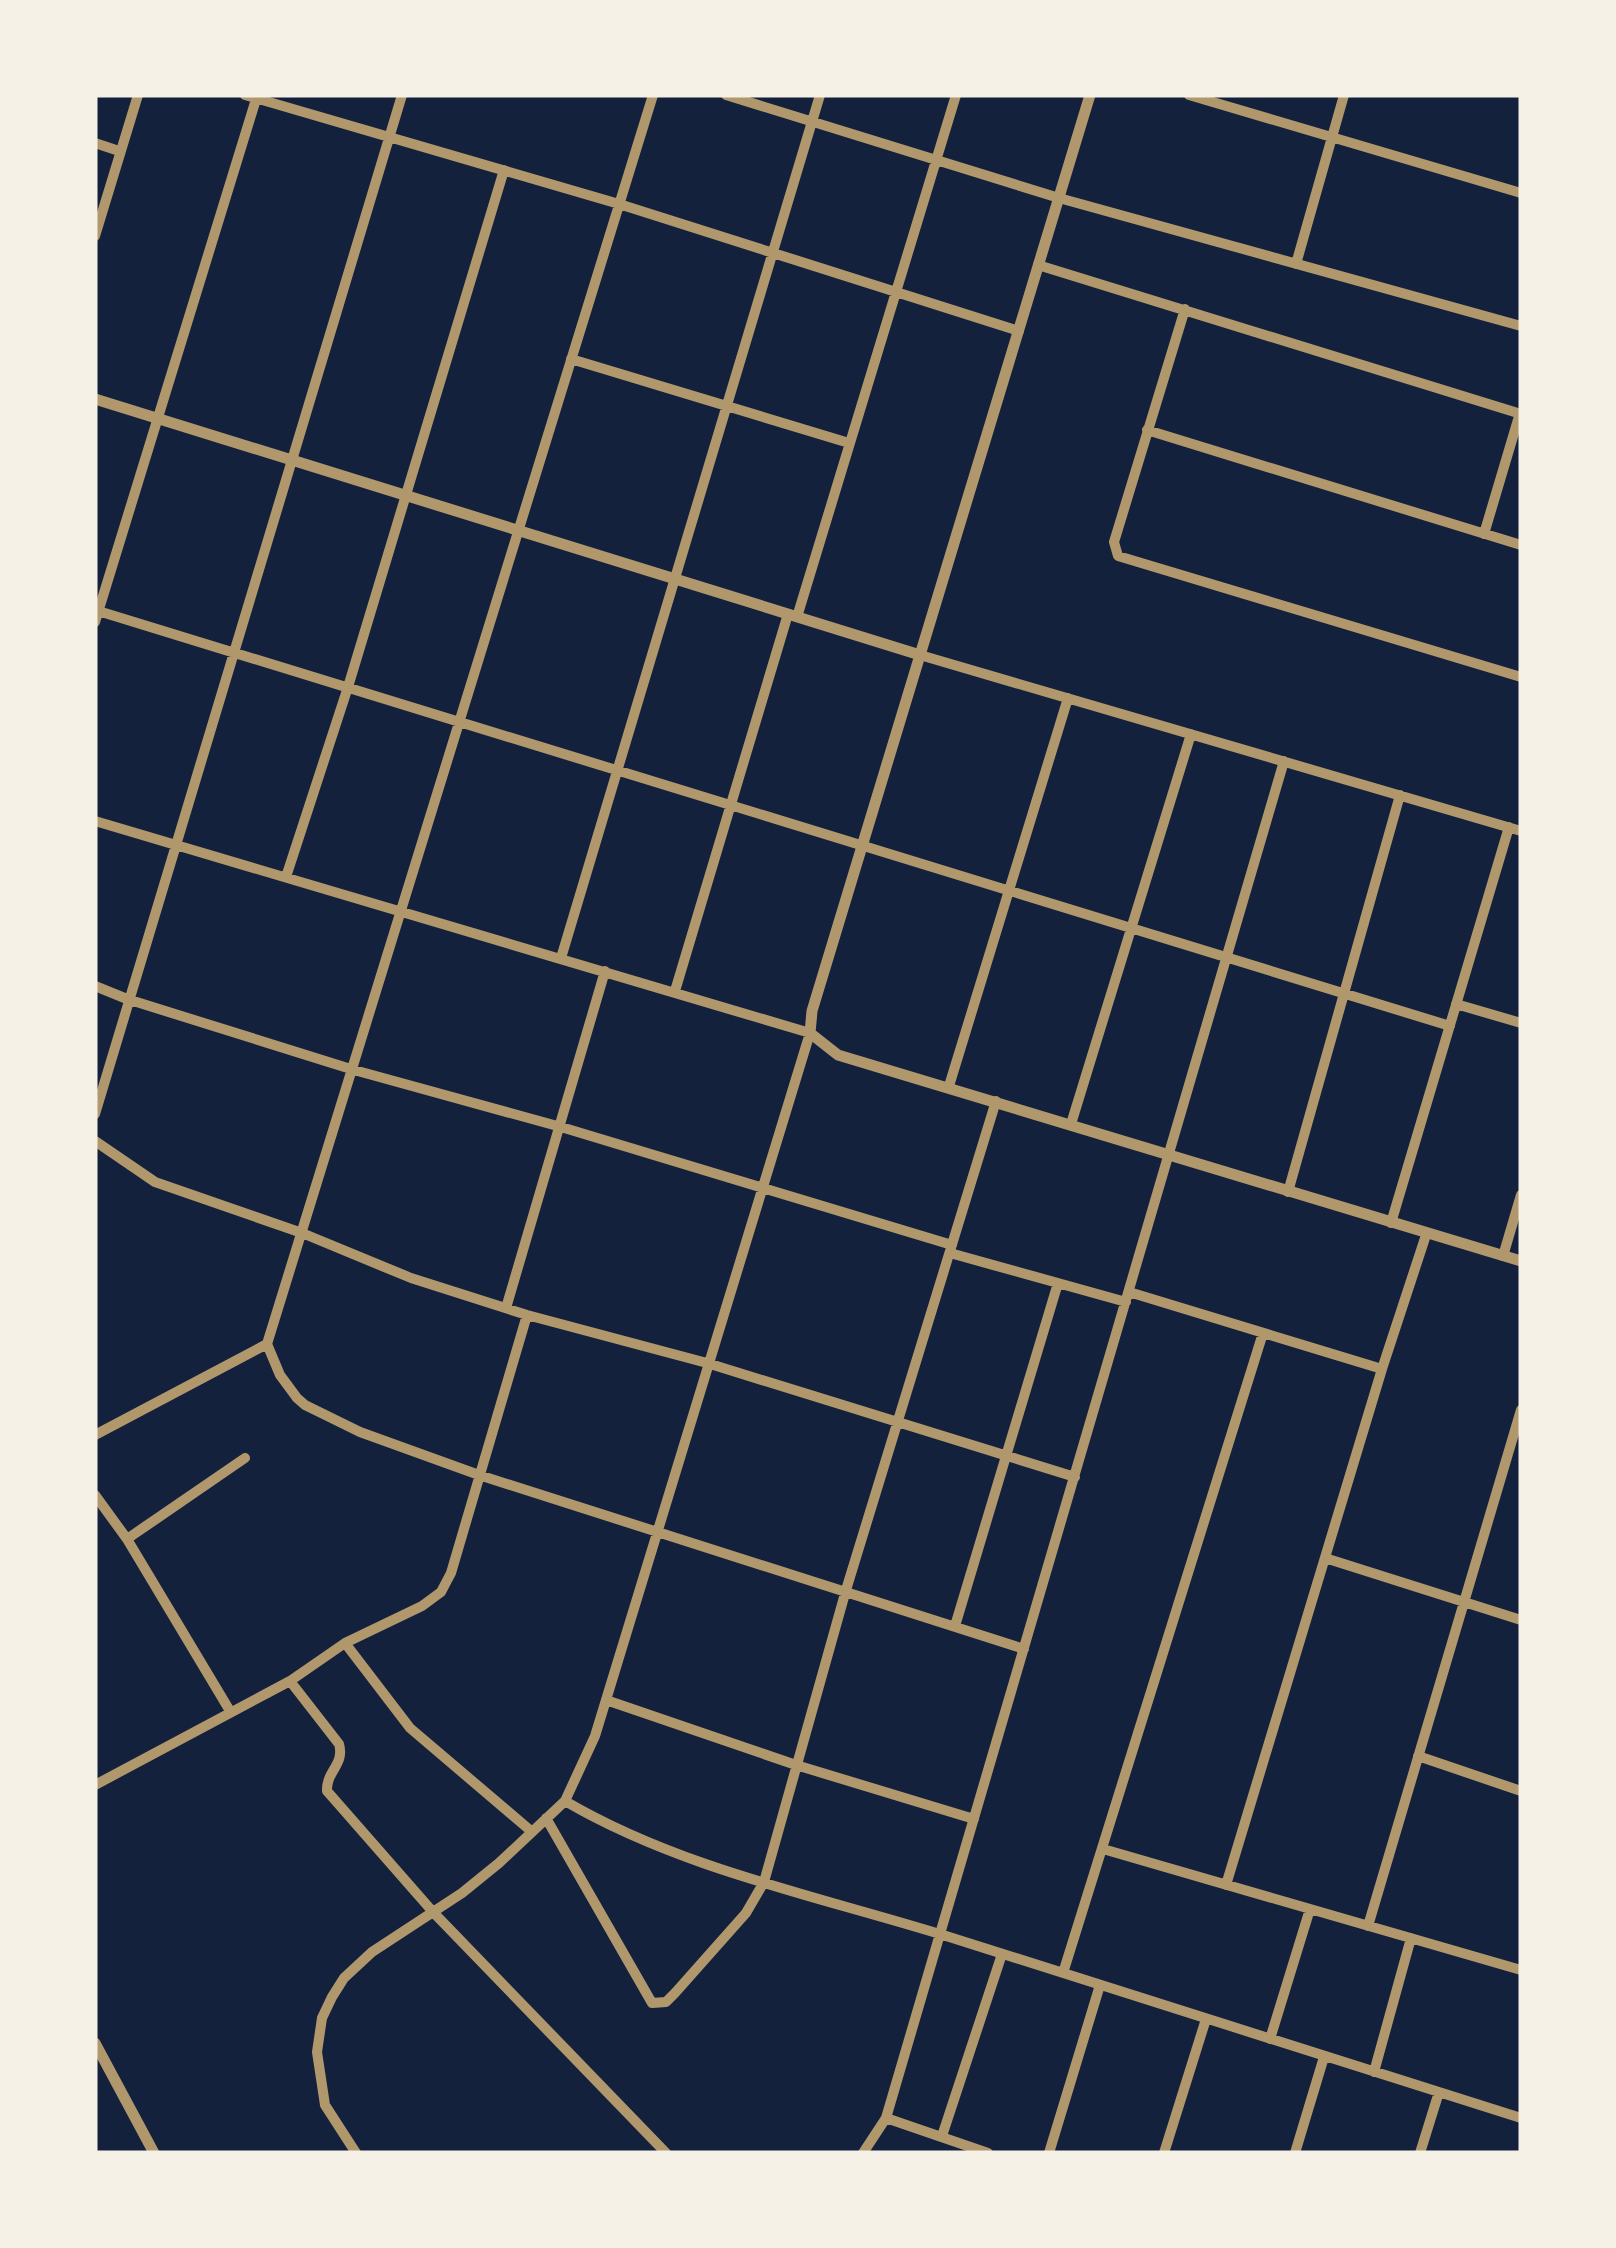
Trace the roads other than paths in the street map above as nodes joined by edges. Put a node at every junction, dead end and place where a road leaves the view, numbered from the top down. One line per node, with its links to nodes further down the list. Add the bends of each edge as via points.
1 (138, 95): 15 (street)
2 (402, 95): 12 (street)
3 (653, 95): 20 (street)
4 (726, 95): 11 (street)
5 (820, 95): 11 (street)
6 (956, 95): 16 (street)
7 (1090, 95): 19 (street)
8 (1188, 95): 13 (street)
9 (1344, 95): 13 (street)
10 (253, 96): 12 (street); 33 (street)
11 (812, 122): 16 (street); 22 (street)
12 (389, 138): 17 (street); 36 (street)
13 (1332, 139): 18 (street); 23 (street)
14 (95, 144): 15 (street)
15 (120, 151): 21 (street)
16 (936, 160): 19 (street); 25 (street)
17 (504, 170): 20 (street); 37 (street)
18 (1521, 193)
19 (1059, 198): 23 (street); 24 (street)
20 (619, 204): 22 (street); 29 (street)
21 (95, 236)
22 (773, 251): 25 (street); 31 (street)
23 (1296, 264): 27 (street)
24 (1038, 266): 26 (street); 28 (street)
25 (898, 290): 28 (street); 35 (street)
26 (1185, 309): 32 (street); 34 (street)
27 (1521, 326)
28 (1019, 330): 45 (street)
29 (571, 360): 31 (street); 38 (street)
30 (95, 399): 33 (street)
31 (728, 407): 35 (street); 41 (street)
32 (1521, 414): 39 (street)
33 (160, 419): 36 (street); 42 (street)
34 (1147, 430): 39 (street); 46 (street, via 1114,542 1118,556)
35 (850, 444): 43 (street)
36 (292, 460): 37 (street); 44 (street)
37 (406, 496): 38 (street); 47 (street)
38 (518, 532): 41 (street); 49 (street)
39 (1484, 534): 40 (street)
40 (1521, 546)
41 (675, 578): 43 (street); 52 (street)
42 (96, 614): 44 (street)
43 (793, 615): 45 (street); 54 (street)
44 (235, 653): 47 (street); 57 (street)
45 (920, 655): 48 (street); 58 (street)
46 (1521, 677)
47 (348, 687): 49 (street); 59 (street)
48 (1068, 698): 50 (street); 60 (street)
49 (459, 722): 52 (street); 61 (street)
50 (1191, 734): 51 (street); 62 (street)
51 (1284, 762): 53 (street); 64 (street)
52 (618, 770): 54 (street); 63 (street)
53 (1400, 795): 56 (street); 68 (street)
54 (728, 807): 58 (street); 67 (street)
55 (95, 821): 57 (street)
56 (1515, 829): 70 (street)
57 (177, 846): 59 (street); 69 (street)
58 (861, 846): 60 (street); 73 (street)
59 (286, 877): 61 (street)
60 (1009, 891): 62 (street); 75 (street)
61 (400, 913): 63 (street); 74 (street)
62 (1131, 928): 64 (street); 78 (street)
63 (561, 958): 65 (street)
64 (1227, 958): 68 (street); 81 (street)
65 (606, 971): 67 (street); 79 (street)
66 (95, 986): 69 (street)
67 (675, 992): 73 (street)
68 (1344, 994): 72 (street); 83 (street)
69 (128, 999): 74 (street); 77 (street)
70 (1456, 1004): 71 (street); 72 (street)
71 (1521, 1023)
72 (1450, 1026): 85 (street)
73 (810, 1033): 75 (street, via 838,1055); 82 (street)
74 (354, 1070): 79 (street); 86 (street)
75 (949, 1086): 76 (street)
76 (996, 1101): 78 (street); 88 (street)
77 (95, 1114)
78 (1070, 1124): 81 (street)
79 (561, 1127): 82 (street); 93 (street)
80 (95, 1141): 86 (street, via 155,1182)
81 (1169, 1155): 83 (street); 92 (street)
82 (763, 1190): 88 (street); 97 (street)
83 (1288, 1192): 85 (street)
84 (1521, 1195): 89 (street)
85 (1391, 1223): 87 (street)
86 (302, 1233): 93 (street, via 374,1265); 96 (street)
87 (1426, 1235): 89 (street); 98 (street)
88 (951, 1249): 91 (street); 100 (street)
89 (1503, 1256): 90 (street)
90 (1521, 1261)
91 (1058, 1283): 92 (street); 102 (street)
92 (1128, 1297): 95 (street); 105 (street)
93 (506, 1308): 94 (street)
94 (527, 1315): 97 (street); 104 (street)
95 (1263, 1333): 98 (street); 127 (street)
96 (267, 1344): 101 (street); 104 (street, via 280,1375 306,1406)
97 (708, 1364): 100 (street); 107 (street)
98 (1382, 1369): 109 (street)
99 (1521, 1410): 111 (street)
100 (899, 1421): 102 (street); 110 (street)
101 (95, 1435)
102 (1007, 1454): 105 (street); 113 (street)
103 (245, 1458): 108 (street)
104 (480, 1475): 107 (street); 114 (street, via 441,1592)
105 (1075, 1477): 115 (street)
106 (95, 1494): 108 (street)
107 (658, 1531): 110 (street); 117 (street)
108 (127, 1538): 118 (street)
109 (1324, 1558): 111 (street); 129 (street)
110 (846, 1590): 113 (street); 120 (street)
111 (1463, 1602): 112 (street); 119 (street)
112 (1521, 1620)
113 (956, 1626): 115 (street)
114 (345, 1643): 116 (street); 126 (street, via 410,1728)
115 (1024, 1649): 125 (street)
116 (290, 1680): 118 (street); 131 (street, via 338,1744 340,1763 327,1791)
117 (606, 1700): 120 (street); 123 (street)
118 (230, 1711): 121 (street)
119 (1418, 1756): 122 (street); 132 (street)
120 (796, 1765): 125 (street); 128 (street)
121 (95, 1785)
122 (1521, 1791)
123 (565, 1801): 124 (street); 128 (street, via 604,1824)
124 (546, 1818): 126 (street); 128 (street, via 652,2003 675,1993 746,1913)
125 (974, 1819): 133 (street)
126 (531, 1831): 131 (street)
127 (1103, 1849): 129 (street); 137 (street)
128 (764, 1882): 133 (street)
129 (1226, 1885): 130 (street)
130 (1310, 1909): 132 (street); 140 (street)
131 (433, 1912): 149 (street, via 344,1978 322,2018 317,2052 325,2105); 150 (street)
132 (1368, 1926): 134 (street)
133 (940, 1934): 135 (street); 145 (street)
134 (1411, 1938): 136 (street); 143 (street)
135 (1002, 1954): 137 (street); 147 (street)
136 (1521, 1970)
137 (1063, 1973): 138 (street)
138 (1100, 1985): 139 (street); 153 (street)
139 (1206, 2019): 140 (street); 154 (street)
140 (1270, 2039): 142 (street)
141 (95, 2043): 148 (street)
142 (1324, 2057): 143 (street); 155 (street)
143 (1374, 2072): 144 (street)
144 (1439, 2092): 146 (street); 156 (street)
145 (886, 2118): 147 (street); 151 (street)
146 (1521, 2118)
147 (942, 2136): 152 (street)
148 (154, 2153)
149 (356, 2153)
150 (666, 2153)
151 (863, 2153)
152 (988, 2153)
153 (1049, 2153)
154 (1164, 2153)
155 (1295, 2153)
156 (1420, 2153)

